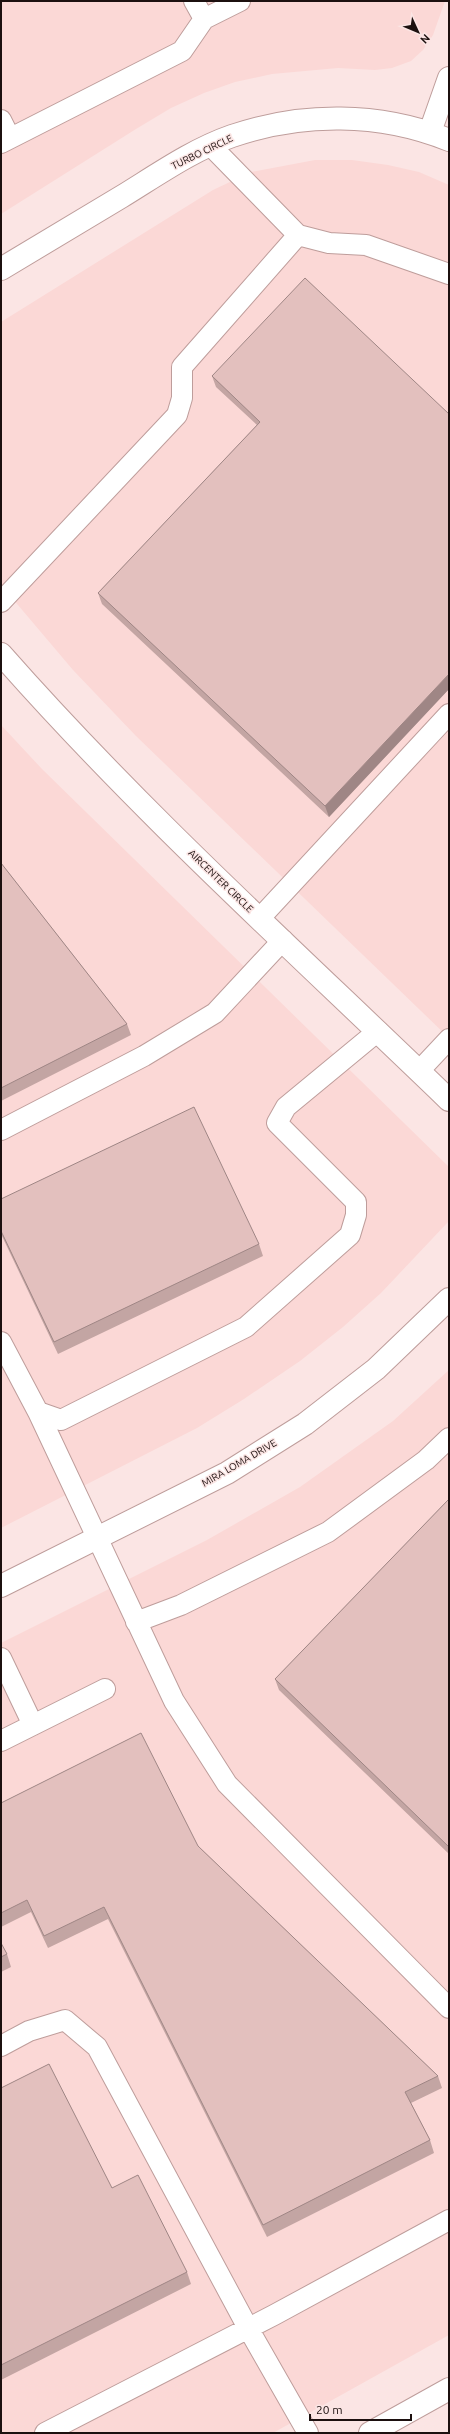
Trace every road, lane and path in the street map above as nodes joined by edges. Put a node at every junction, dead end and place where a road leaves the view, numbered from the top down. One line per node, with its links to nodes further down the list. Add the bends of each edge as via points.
1 (194, 1): 3 (lane)
2 (240, 1): 3 (lane)
3 (204, 19): 7 (lane, via 182,51)
4 (449, 78): 6 (street)
5 (1, 120): 7 (lane)
6 (439, 136): 8 (street, TURBO CIRCLE, via 384,122 334,118 280,123 232,136)
7 (6, 141)
8 (211, 146): 9 (lane); 10 (street, TURBO CIRCLE, via 189,156)
9 (298, 235): 11 (lane, via 329,243 366,245); 12 (lane, via 182,367 182,398 178,415)
10 (1, 269)
11 (449, 274)
12 (1, 602)
13 (1, 654): 15 (street, AIRCENTER CIRCLE, via 76,738)
14 (449, 714): 15 (lane)
15 (260, 918): 16 (street, AIRCENTER CIRCLE)
16 (283, 940): 17 (street, AIRCENTER CIRCLE); 21 (lane, via 215,1013 144,1056)
17 (378, 1032): 19 (street, AIRCENTER CIRCLE); 24 (lane, via 286,1108 277,1123 356,1202 356,1215 350,1235 246,1327 62,1420)
18 (449, 1039): 19 (lane)
19 (419, 1071): 20 (street, AIRCENTER CIRCLE)
20 (449, 1100)
21 (1, 1130)
22 (449, 1299): 26 (street, MIRA LOMA DRIVE, via 376,1369 305,1424 227,1472)
23 (1, 1342): 24 (lane)
24 (38, 1412): 26 (lane)
25 (449, 1438): 28 (lane, via 426,1460 328,1532 181,1605)
26 (97, 1538): 27 (street, MIRA LOMA DRIVE); 28 (lane)
27 (1, 1586)
28 (136, 1622): 33 (lane, via 174,1701 227,1784)
29 (1, 1658): 31 (lane)
30 (105, 1689): 31 (lane)
31 (33, 1725): 32 (lane)
32 (1, 1741)
33 (449, 2008)
34 (1, 2046): 36 (lane, via 29,2031 65,2020 97,2047)
35 (449, 2220): 36 (lane)
36 (248, 2328): 38 (lane); 39 (lane)
37 (449, 2389): 40 (street)
38 (45, 2433)
39 (308, 2433)
40 (370, 2433)

